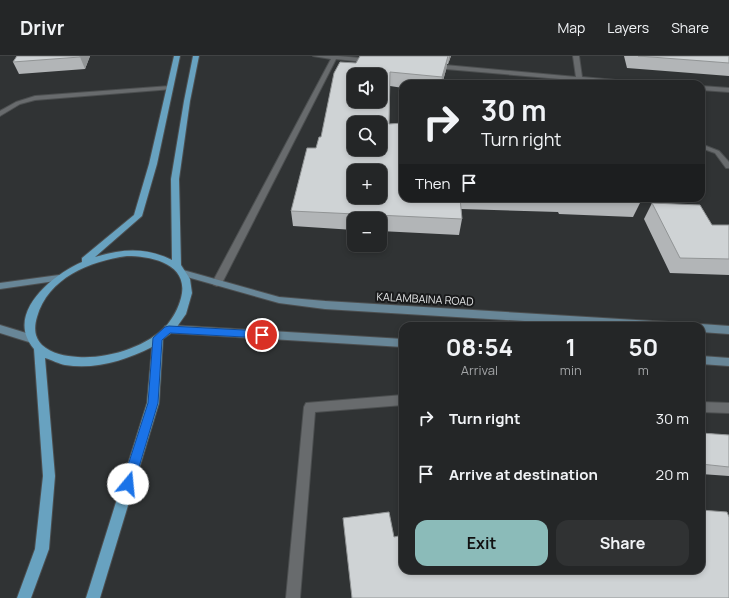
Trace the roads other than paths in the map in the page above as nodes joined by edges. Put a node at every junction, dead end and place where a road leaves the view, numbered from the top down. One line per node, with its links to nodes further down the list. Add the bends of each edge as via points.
1 (177, 56): 10 (main road)
2 (196, 56): 19 (main road, via 174,179)
3 (316, 56): 5 (street)
4 (576, 56): 8 (street)
5 (335, 57): 6 (street); 21 (street)
6 (382, 62)
7 (429, 66): 8 (street)
8 (579, 79): 9 (street)
9 (588, 80)
10 (170, 88): 13 (street, via 35,98); 18 (main road, via 138,216)
11 (705, 88): 12 (street)
12 (729, 90)
13 (0, 114)
14 (705, 148): 15 (street)
15 (717, 152): 16 (street); 17 (street)
16 (729, 156)
17 (729, 166)
18 (74, 269): 19 (main road, via 97,259 142,253 162,258); 20 (main road)
19 (180, 270): 21 (main road, KALAMBAINA ROAD); 26 (main road, via 188,285 187,299 181,314)
20 (59, 278): 22 (main road); 30 (main road, via 47,289 31,314 29,327)
21 (217, 283): 23 (main road, KALAMBAINA ROAD, via 279,300 325,305)
22 (0, 286)
23 (603, 322)
24 (705, 328): 27 (main road)
25 (0, 329): 30 (main road)
26 (169, 329): 28 (main road); 29 (main road)
27 (729, 330)
28 (158, 338): 30 (main road, via 134,352 107,361 80,363 56,359); 37 (main road, via 153,403)
29 (399, 343)
30 (35, 344): 36 (main road, via 49,476 42,549)
31 (705, 360): 32 (main road)
32 (729, 362)
33 (399, 400): 38 (street, via 310,407)
34 (705, 407): 35 (street)
35 (729, 408)
36 (24, 598)
37 (93, 598)
38 (293, 598)

